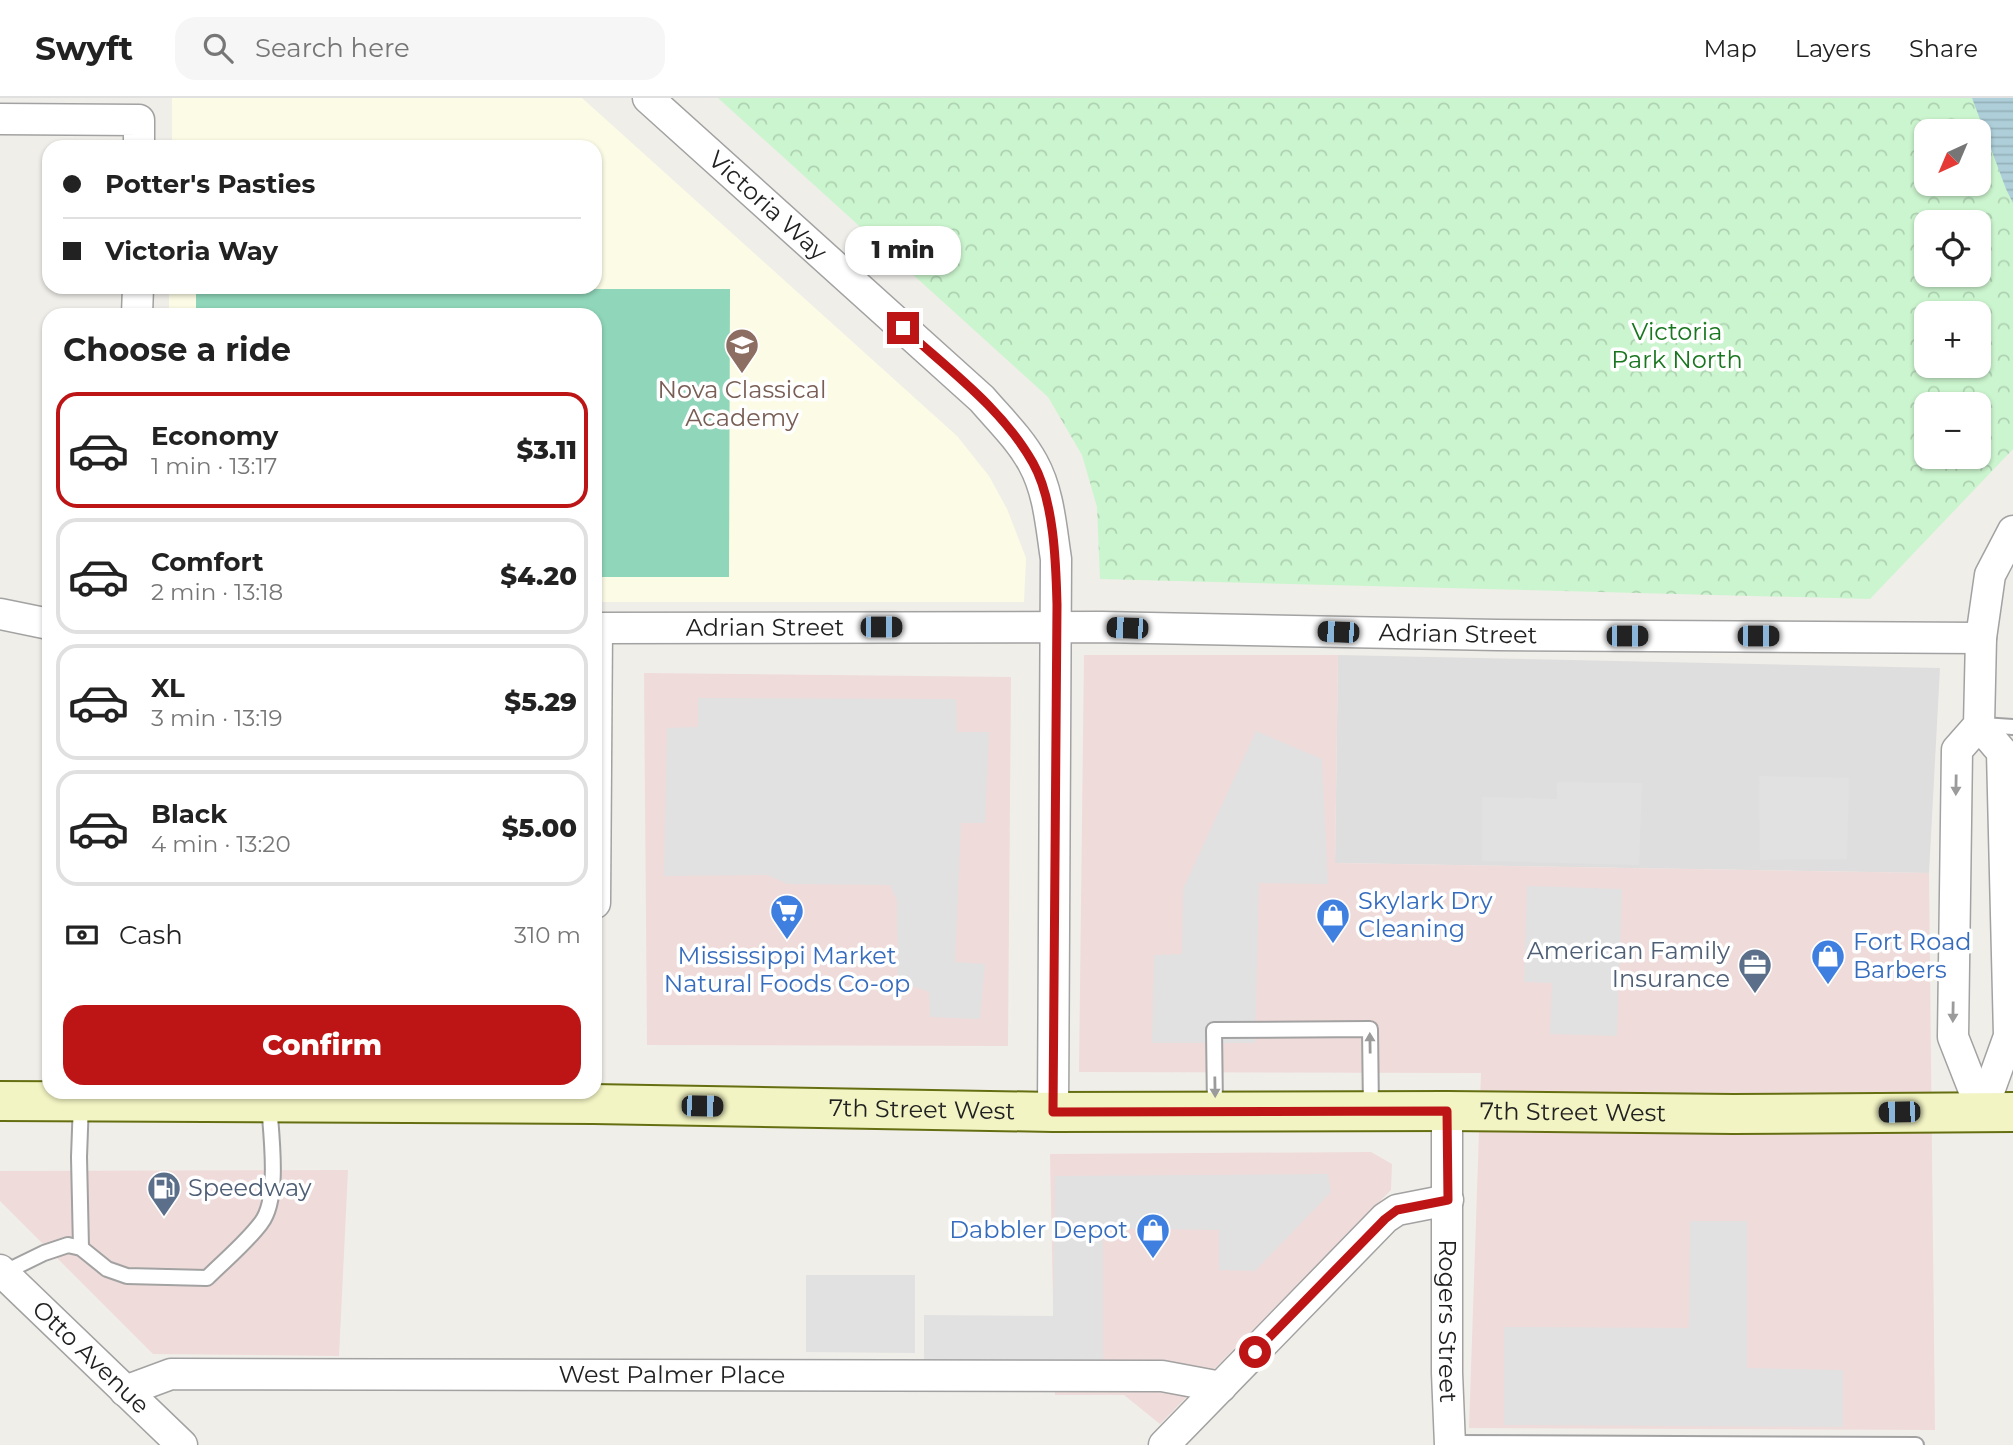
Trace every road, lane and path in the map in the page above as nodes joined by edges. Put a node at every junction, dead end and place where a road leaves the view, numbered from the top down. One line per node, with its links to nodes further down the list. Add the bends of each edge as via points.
1 (648, 98): 7 (street, Victoria Way, via 982,400 1016,436 1034,465 1047,502 1056,559)
2 (0, 119): 3 (street)
3 (139, 134)
4 (2013, 531): 9 (street, via 1990,575)
5 (0, 614): 6 (street)
6 (42, 623)
7 (1057, 627): 8 (street, Adrian Street); 9 (street, Adrian Street); 18 (street, Victoria Way)
8 (602, 628)
9 (1981, 638): 10 (street)
10 (1979, 725): 11 (lane); 21 (street, via 2002,752 2009,1036); 21 (street, one-way to 21, via 1956,750 1953,1037)
11 (2013, 727)
12 (602, 1098): 18 (main road, 7th Street West)
13 (512, 1099): 16 (main road, 7th Street West)
14 (0, 1101): 15 (main road, 7th Street West)
15 (81, 1101): 16 (main road, 7th Street West); 23 (lane)
16 (269, 1102): 23 (lane, via 271,1202 263,1221 207,1278 127,1276 107,1269)
17 (1447, 1111): 20 (main road, 7th Street West); 21 (main road, 7th Street West); 22 (street, Rogers Street)
18 (1053, 1112): 19 (main road, 7th Street West)
19 (1215, 1112): 20 (main road, 7th Street West); 20 (lane, one-way to 19, via 1370,1029 1214,1030)
20 (1371, 1112)
21 (1998, 1112)
22 (1448, 1200): 25 (street, via 1397,1210 1385,1219); 27 (street, Rogers Street)
23 (81, 1248): 24 (lane, via 68,1245)
24 (1, 1272): 26 (street, Otto Avenue)
25 (1221, 1387): 26 (street, West Palmer Place, via 1162,1376 171,1374); 29 (street)
26 (125, 1391): 28 (street, Otto Avenue)
27 (1450, 1444): 30 (lane)
28 (182, 1445)
29 (1164, 1445)
30 (1916, 1445)

